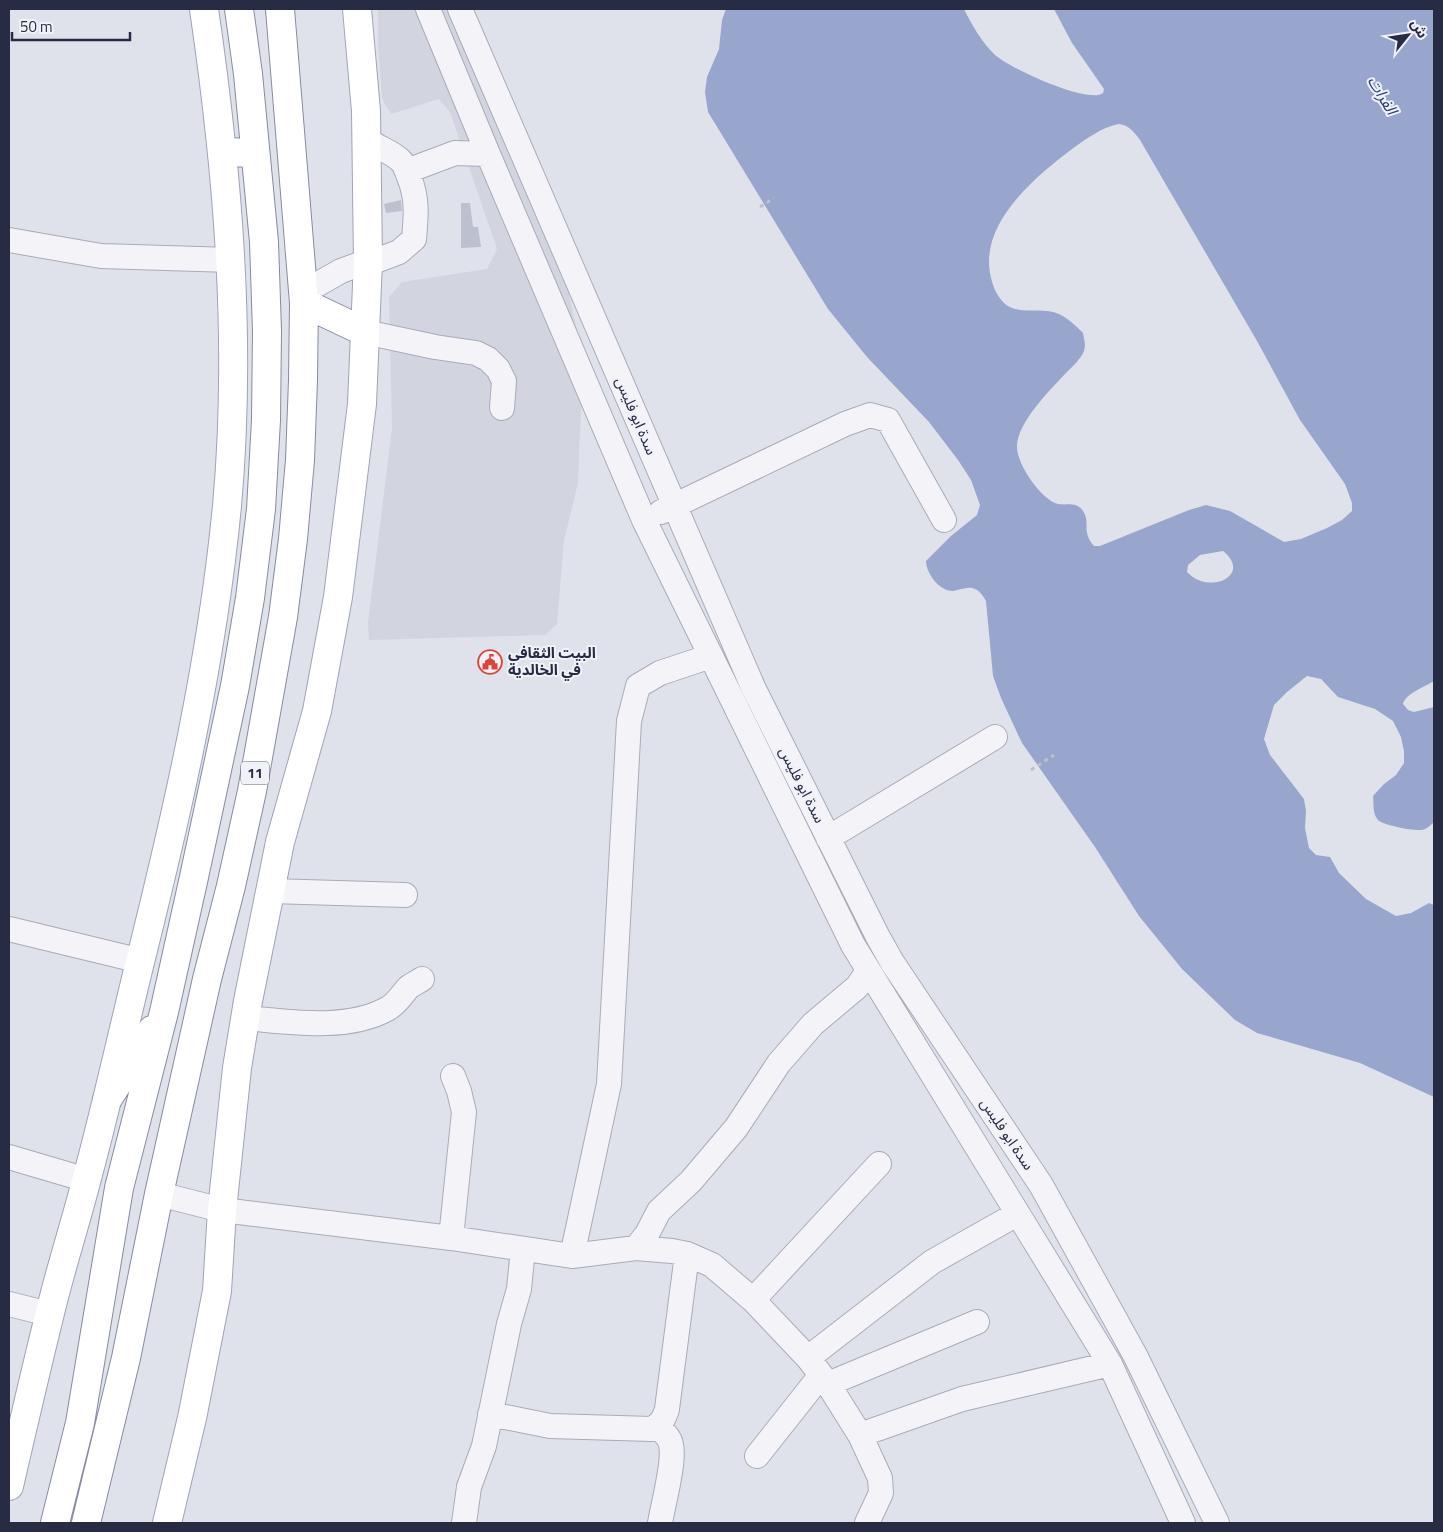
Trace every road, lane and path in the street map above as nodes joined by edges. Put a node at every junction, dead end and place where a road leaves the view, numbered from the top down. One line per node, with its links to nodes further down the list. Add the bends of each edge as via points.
1 (204, 9): 8 (main road)
2 (239, 9): 9 (main road, 11)
3 (280, 9): 17 (main road, 11)
4 (357, 9): 7 (main road)
5 (428, 9): 10 (street, سدة ابو فليس)
6 (460, 9): 20 (street, سدة ابو فليس)
7 (366, 139): 11 (street, via 401,160); 16 (main road)
8 (223, 152): 9 (main road); 15 (main road)
9 (255, 153): 24 (main road, 11, via 264,242 266,420 261,509)
10 (488, 154): 11 (street, via 455,153); 21 (street, سدة ابو فليس)
11 (407, 171): 16 (street, via 415,192 414,239 399,252)
12 (774, 198): 13 (path)
13 (760, 207)
14 (9, 240): 15 (street, via 101,256)
15 (231, 260): 33 (main road, via 234,327 232,415 218,590 186,772)
16 (368, 261): 17 (street, via 341,271); 18 (main road)
17 (304, 297): 18 (main road); 25 (main road, 11, via 304,380 296,509)
18 (365, 332): 19 (street, via 488,359 504,381); 30 (main road, via 362,404 338,597 317,711 280,842)
19 (502, 408)
20 (675, 506): 21 (street); 22 (street, via 870,415 888,420); 29 (street, سدة ابو فليس, via 753,687)
21 (644, 520): 23 (street, سدة ابو فليس)
22 (944, 520)
23 (711, 656): 34 (street, سدة ابو فليس); 50 (street, via 660,673 638,686 629,722 609,1084)
24 (235, 686): 25 (main road); 36 (main road, 11)
25 (270, 696): 43 (main road, 11, via 252,791)
26 (995, 737): 29 (street)
27 (1054, 755): 28 (path)
28 (1031, 770)
29 (828, 838): 70 (street, سدة ابو فليس, via 892,962 1041,1185 1135,1355)
30 (270, 891): 31 (street); 37 (main road)
31 (405, 896)
32 (9, 929): 33 (street)
33 (141, 961): 39 (main road)
34 (868, 971): 45 (street, سدة ابو فليس); 47 (street, via 857,987 813,1024 779,1063 736,1128 691,1181 659,1211)
35 (422, 979): 37 (street, via 411,985 389,1009 368,1017 298,1023)
36 (164, 1012): 39 (main road); 63 (main road, 11, via 119,1188 80,1424)
37 (246, 1018): 44 (main road, via 237,1068)
38 (453, 1076): 46 (street, via 464,1112)
39 (107, 1100): 42 (main road)
40 (9, 1161): 42 (street)
41 (879, 1164): 51 (street)
42 (87, 1180): 53 (main road)
43 (159, 1194): 44 (street); 64 (main road, 11, via 126,1358)
44 (222, 1210): 46 (street); 65 (main road, via 217,1291)
45 (1017, 1214): 55 (street, سدة ابو فليس); 56 (street, via 932,1262)
46 (451, 1238): 48 (street)
47 (636, 1248): 49 (street); 50 (street)
48 (522, 1249): 50 (street); 57 (street, via 519,1289)
49 (687, 1254): 51 (street, via 712,1265); 58 (street, via 667,1410)
50 (572, 1256)
51 (753, 1300): 56 (street)
52 (9, 1304): 53 (street)
53 (49, 1314): 59 (main road)
54 (977, 1322): 56 (street)
55 (1110, 1364): 60 (street, via 962,1399); 69 (street, سدة ابو فليس)
56 (819, 1372): 60 (street); 61 (street)
57 (490, 1414): 58 (street, via 550,1426 652,1429); 66 (street, via 484,1446 470,1487)
58 (658, 1426): 67 (street, via 672,1446)
59 (15, 1432): 62 (main road)
60 (860, 1435): 68 (street, via 880,1478 881,1493)
61 (757, 1456)
62 (9, 1486)
63 (55, 1523)
64 (86, 1523)
65 (167, 1523)
66 (464, 1523)
67 (660, 1523)
68 (867, 1523)
69 (1183, 1523)
70 (1217, 1523)

